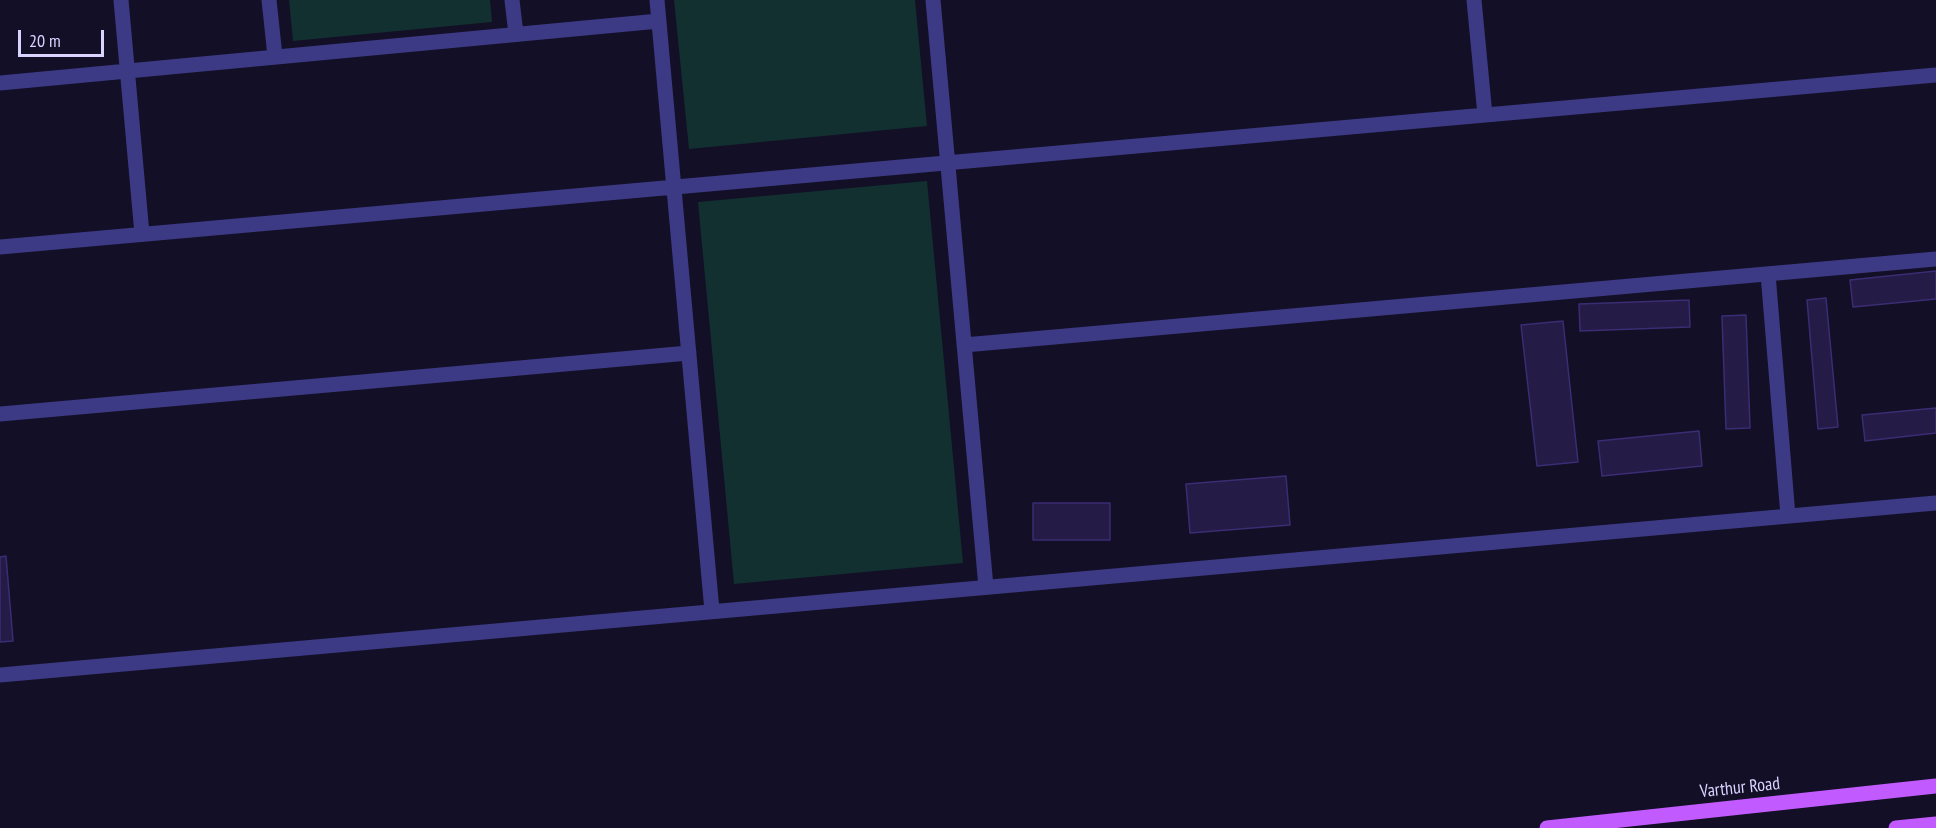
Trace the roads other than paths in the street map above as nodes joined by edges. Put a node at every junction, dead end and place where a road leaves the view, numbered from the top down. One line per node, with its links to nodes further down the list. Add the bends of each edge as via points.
1 (121, 0): 10 (street)
2 (269, 0): 9 (street)
3 (512, 0): 8 (street)
4 (657, 0): 7 (street)
5 (933, 0): 14 (street)
6 (1474, 0): 13 (street)
7 (659, 21): 8 (street); 15 (street)
8 (516, 34): 9 (street)
9 (274, 56): 10 (street)
10 (128, 70): 12 (street); 16 (street)
11 (1936, 75): 13 (street)
12 (0, 82)
13 (1485, 115): 14 (street)
14 (947, 163): 15 (street); 20 (street)
15 (674, 187): 16 (street); 21 (street)
16 (142, 234): 17 (street)
17 (0, 247)
18 (1936, 259): 19 (street)
19 (1767, 274): 20 (street); 24 (street)
20 (964, 345): 25 (street)
21 (689, 353): 22 (street); 26 (street)
22 (0, 414)
23 (1936, 502): 24 (street)
24 (1788, 516): 25 (street)
25 (986, 587): 26 (street)
26 (712, 611): 27 (street)
27 (0, 675)
28 (1936, 786): 30 (main road, Varthur Road)
29 (1936, 824): 31 (main road)
30 (1547, 828)
31 (1896, 828)

